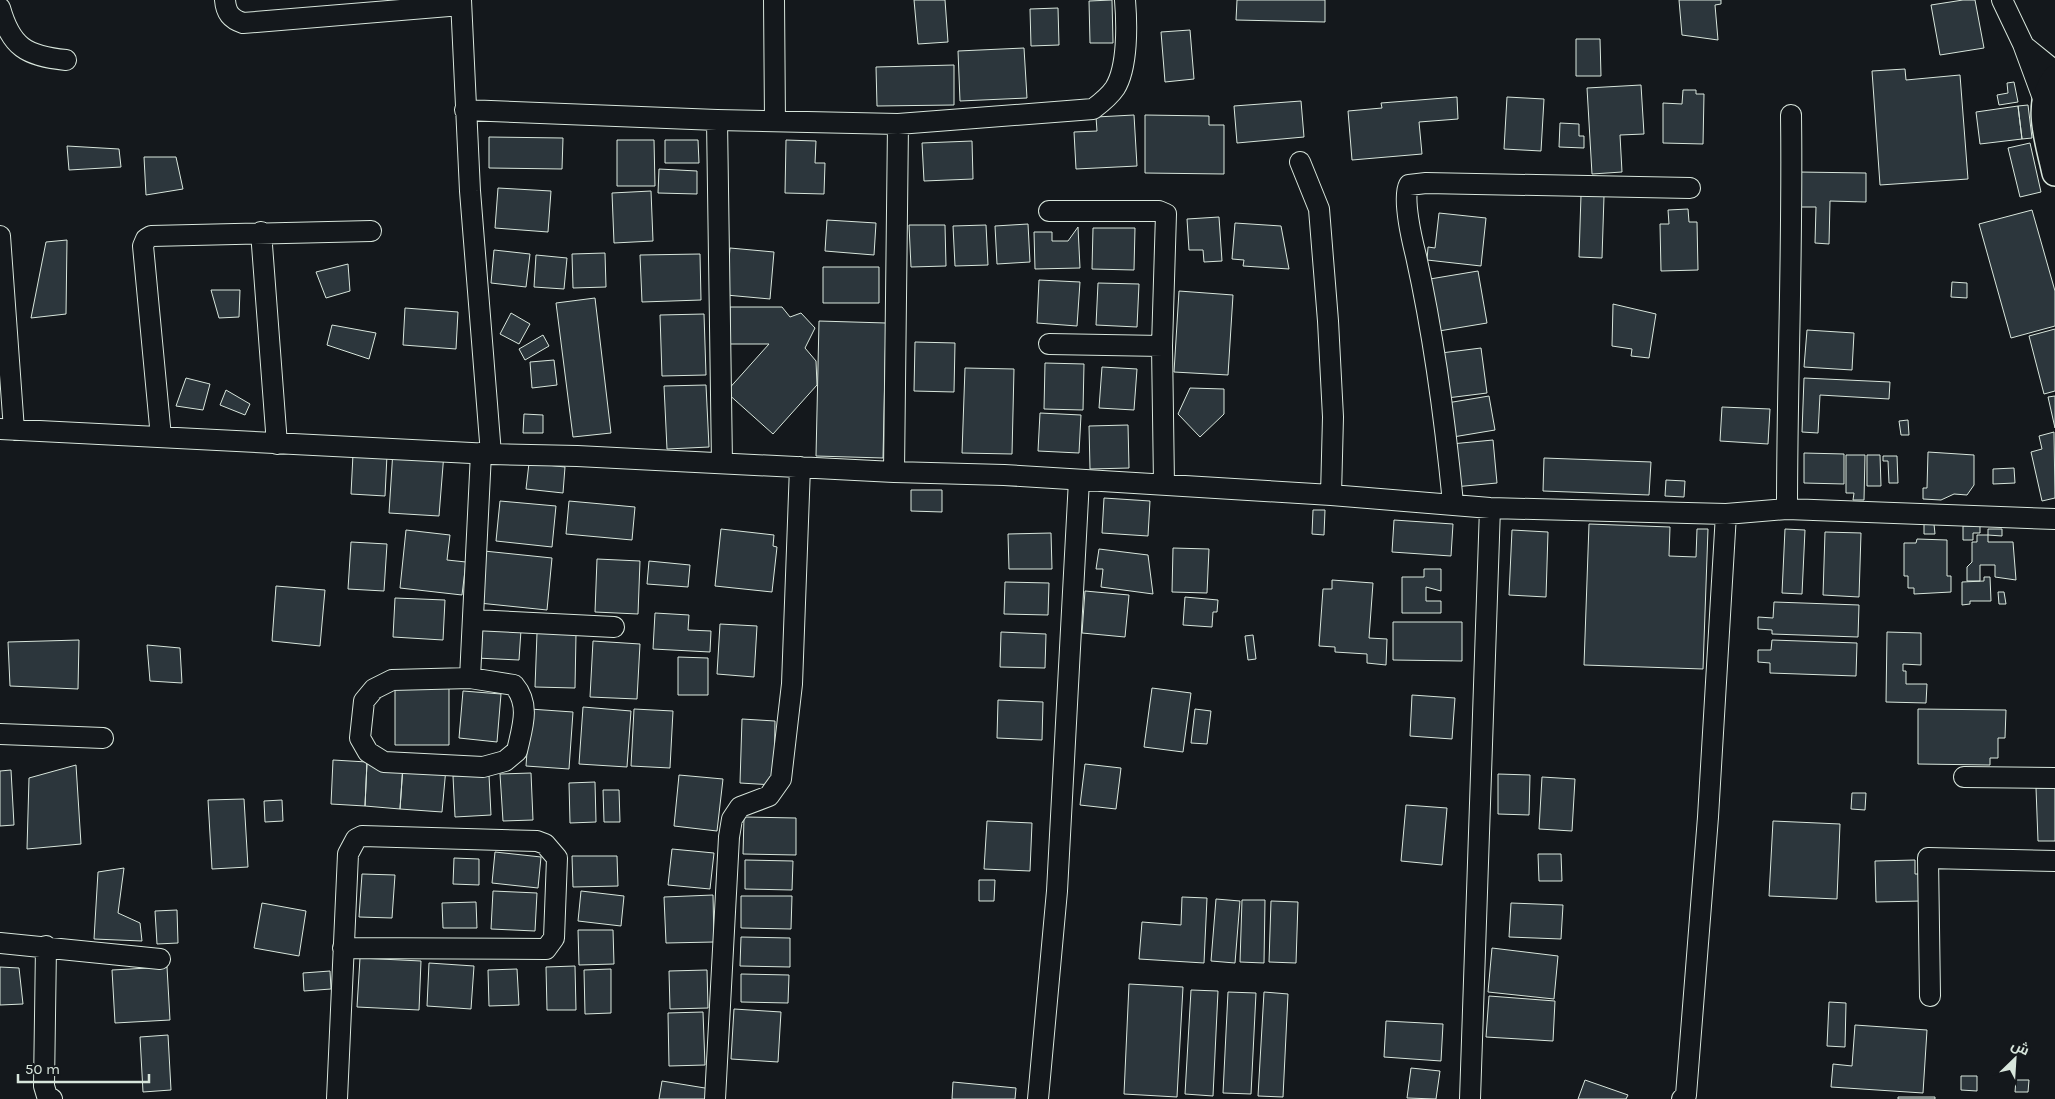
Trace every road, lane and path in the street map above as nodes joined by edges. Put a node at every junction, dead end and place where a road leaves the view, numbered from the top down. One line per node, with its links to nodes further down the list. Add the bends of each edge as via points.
1 (225, 0): 5 (street, via 227,13 233,20 243,23)
2 (774, 0): 15 (street)
3 (1125, 0): 16 (street, via 1127,21 1116,86 1093,109)
4 (2002, 0): 7 (street)
5 (461, 3): 12 (street)
6 (0, 8): 8 (street, via 6,29 24,49 45,58)
7 (2023, 44): 9 (street); 11 (street)
8 (66, 60)
9 (2055, 70)
10 (2055, 78): 11 (main road)
11 (2050, 107): 18 (main road, via 2045,122)
12 (465, 110): 14 (street); 29 (street)
13 (1791, 115): 38 (street)
14 (716, 120): 15 (street); 30 (street)
15 (776, 121): 16 (street)
16 (898, 124): 32 (street)
17 (1300, 162): 35 (street, via 1319,209 1332,407)
18 (2055, 173)
19 (1690, 188): 36 (street, via 1410,185 1406,195 1409,219 1429,312)
20 (1049, 211): 25 (street, via 1159,211 1166,214)
21 (371, 231): 22 (street)
22 (261, 232): 27 (street, via 151,236 146,239 143,246); 28 (street)
23 (0, 236): 26 (street)
24 (1049, 344): 25 (street)
25 (1162, 346): 34 (street)
26 (7, 430): 27 (street)
27 (161, 437): 28 (street)
28 (277, 444): 29 (street)
29 (486, 454): 30 (street); 41 (street)
30 (722, 463): 31 (street)
31 (800, 467): 32 (street); 56 (street, via 792,684 786,742 780,779 769,796 740,806 732,819)
32 (894, 472): 33 (street)
33 (1079, 480): 34 (street); 57 (street, via 1057,891)
34 (1164, 484): 35 (street)
35 (1331, 495): 36 (street)
36 (1453, 503): 37 (street)
37 (1490, 508): 39 (street); 58 (street)
38 (1787, 509): 39 (street); 40 (street)
39 (1726, 514): 59 (street, via 1707,826 1686,1095)
40 (2055, 519)
41 (474, 620): 42 (street); 43 (street)
42 (614, 627)
43 (470, 678): 43 (street, via 514,685 521,694 525,710 517,752 505,761 483,767 384,762 368,752 360,738 364,701 374,689 392,680)
44 (0, 734): 45 (street)
45 (103, 738)
46 (1964, 777): 47 (street)
47 (2055, 778)
48 (2055, 861): 53 (street, via 1928,858)
49 (0, 943): 50 (street)
50 (46, 946): 52 (street); 54 (street, via 44,1086 47,1096)
51 (343, 948): 51 (street, via 348,854 356,839 362,836 537,841 545,844 557,858 554,938 546,949); 55 (street)
52 (160, 959)
53 (1930, 996)
54 (52, 1099)
55 (337, 1099)
56 (715, 1099)
57 (1038, 1099)
58 (1470, 1099)
59 (1682, 1099)

